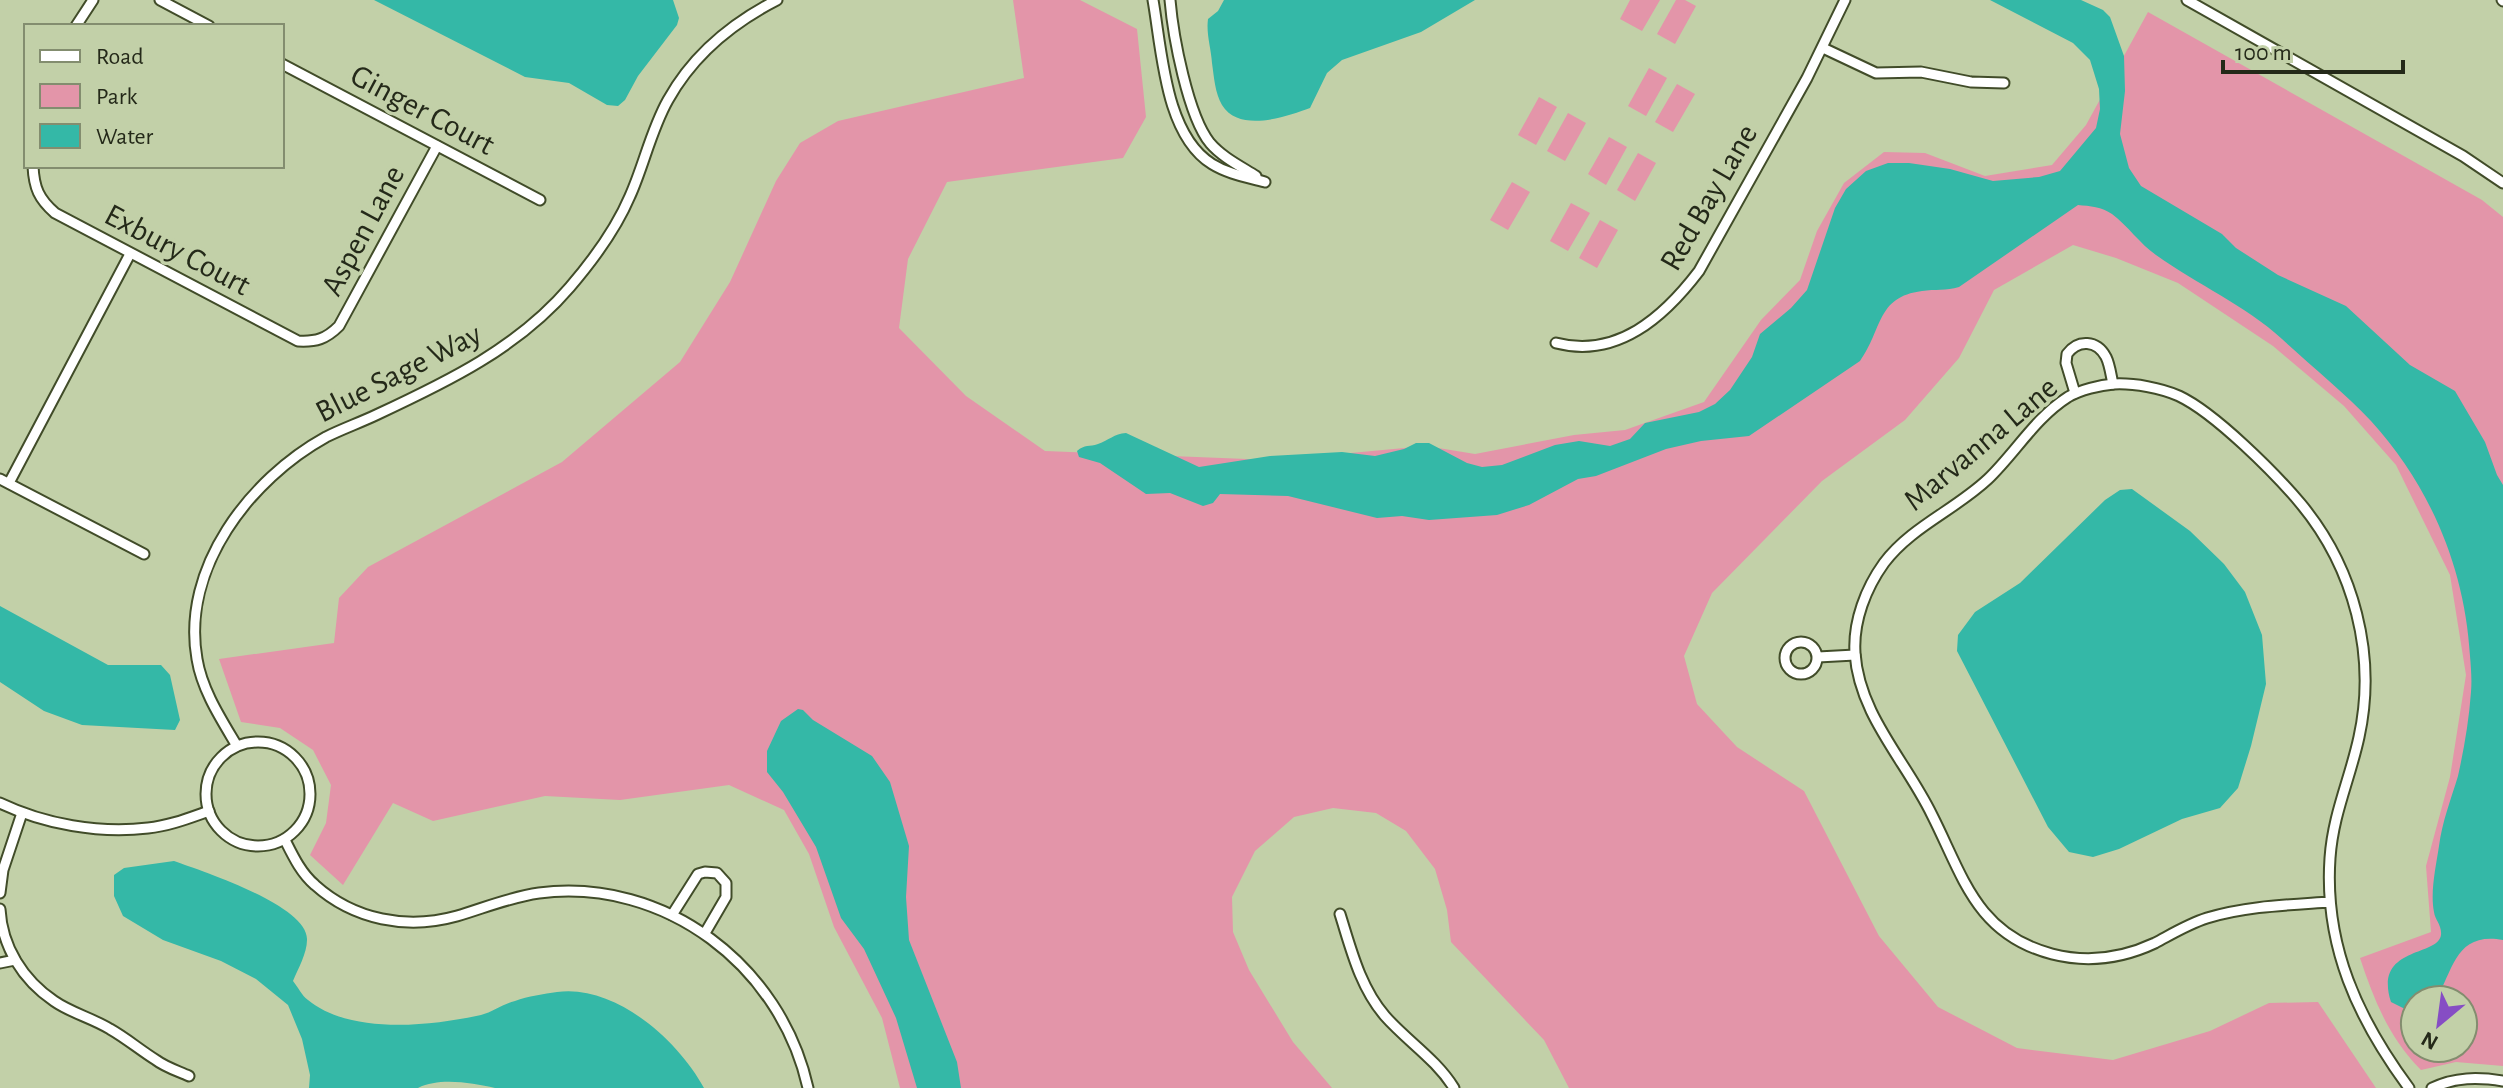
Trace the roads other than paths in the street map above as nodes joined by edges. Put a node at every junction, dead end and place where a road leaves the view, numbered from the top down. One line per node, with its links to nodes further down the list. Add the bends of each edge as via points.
1 (93, 0): 8 (street)
2 (160, 0): 9 (street)
3 (777, 0): 26 (street, Blue Sage Way, via 732,26 687,71 667,101 613,229 546,312 456,377 300,454 233,521 204,576 194,634 205,686)
4 (1153, 0): 5 (street, via 1175,115 1188,143 1220,168 1265,182 1220,153 1197,123)
5 (1170, 0)
6 (1845, 0): 10 (street, Red Bay Lane)
7 (2187, 0): 15 (street)
8 (77, 24)
9 (205, 24)
10 (1823, 48): 12 (street, via 1876,73 1921,72); 19 (street, Red Bay Lane, via 1699,271 1678,299 1655,319 1612,342 1575,348)
11 (284, 65): 13 (street, Ginger Court)
12 (2004, 83)
13 (437, 146): 16 (street, Ginger Court); 18 (street, Aspen Lane)
14 (33, 168): 17 (street, Exbury Court, via 41,201)
15 (2503, 183)
16 (540, 200)
17 (130, 254): 18 (street, Exbury Court, via 298,341); 22 (street)
18 (329, 336)
19 (1556, 343)
20 (2113, 384): 21 (street, Marvanna Lane); 21 (street, via 2100,349 2080,343 2066,363); 32 (street, Marvanna Lane, via 2177,395 2203,411 2299,501 2341,566 2357,616 2366,677 2359,738 2336,814)
21 (2075, 393): 24 (street, Marvanna Lane, via 2037,422 1964,500 1904,540 1885,562 1860,611)
22 (4, 481): 23 (street)
23 (144, 554)
24 (1855, 655): 25 (street); 32 (street, Marvanna Lane, via 1873,717 1933,816 1955,869 1992,921 2020,940 2048,953 2109,957 2245,909)
25 (1818, 657)
26 (237, 746): 28 (street, via 211,771); 30 (street, via 276,745 306,771 308,810)
27 (0, 803): 29 (street)
28 (209, 811): 29 (street, via 172,824 120,830); 30 (street, via 223,832 245,844)
29 (22, 813): 31 (street)
30 (285, 840): 35 (street, via 314,885 357,913 380,919 431,921 512,898 568,892 631,900)
31 (0, 893)
32 (2330, 902): 44 (street, Marvanna Lane, via 2353,997)
33 (0, 909): 36 (street)
34 (1340, 914): 43 (street, via 1370,994)
35 (672, 915): 37 (street); 37 (street, via 698,874 717,873 727,890)
36 (0, 926): 38 (street)
37 (705, 933): 42 (street, via 771,1001 786,1024)
38 (15, 960): 39 (street); 40 (street, via 54,1001)
39 (0, 963)
40 (189, 1076)
41 (2503, 1081): 45 (street, via 2473,1078)
42 (808, 1088)
43 (1454, 1088)
44 (2409, 1088)
45 (2432, 1088)

